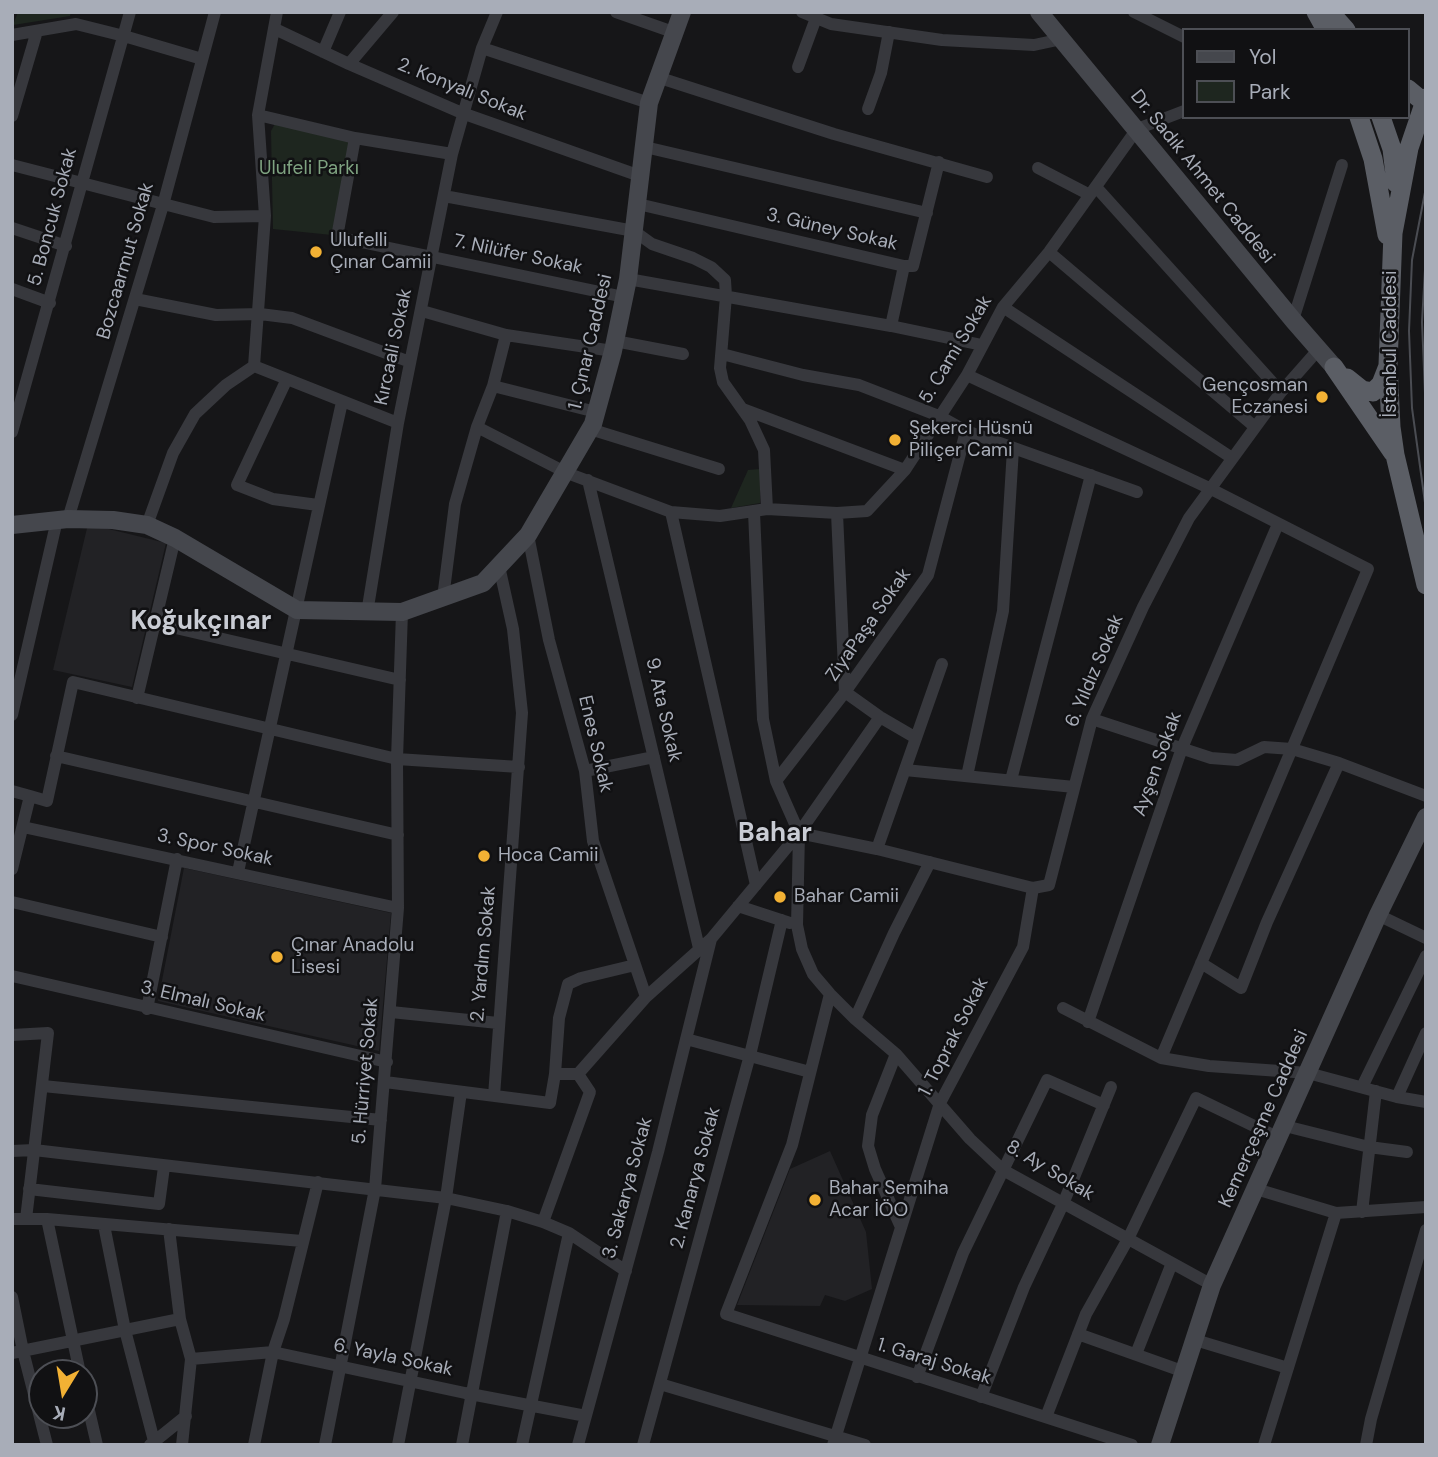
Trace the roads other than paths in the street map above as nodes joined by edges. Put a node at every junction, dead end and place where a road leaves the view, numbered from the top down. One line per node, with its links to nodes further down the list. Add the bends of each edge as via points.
1 (130, 12): 21 (street, 5. Boncuk Sokak)
2 (215, 12): 26 (street, Bozcaarmut Sokak)
3 (277, 12): 16 (street)
4 (340, 12): 25 (street)
5 (393, 12): 27 (street)
6 (496, 12): 24 (street, Kırcaali Sokak)
7 (615, 12): 18 (street)
8 (682, 12): 18 (main road, 1. Çınar Caddesi)
9 (802, 12): 14 (street)
10 (1039, 12): 23 (main road, Dr. Sadık Ahmet Caddesi)
11 (1134, 12): 22 (street)
12 (1316, 12): 15 (highway)
13 (77, 18): 17 (street); 21 (street)
14 (816, 18): 19 (street); 28 (street)
15 (1337, 25)
16 (275, 29): 25 (street, 2. Konyalı Sokak); 36 (street)
17 (37, 30): 20 (street); 37 (street)
18 (673, 32): 29 (main road, 1. Çınar Caddesi)
19 (889, 33): 23 (street, via 1034,45); 33 (street)
20 (12, 35)
21 (124, 36): 26 (street); 50 (street, 5. Boncuk Sokak)
22 (1182, 36)
23 (1062, 39): 40 (main road, Dr. Sadık Ahmet Caddesi)
24 (482, 48): 32 (street); 35 (street, Kırcaali Sokak)
25 (323, 52): 27 (street, 2. Konyalı Sokak)
26 (202, 60): 55 (street, Bozcaarmut Sokak)
27 (349, 64): 35 (street, 2. Konyalı Sokak)
28 (798, 67)
29 (657, 77): 32 (main road, 1. Çınar Caddesi); 44 (street)
30 (1410, 91): 31 (highway)
31 (1425, 102): 53 (highway, İstanbul Caddesi)
32 (649, 103): 42 (main road, 1. Çınar Caddesi)
33 (868, 109)
34 (1182, 111): 40 (street)
35 (463, 113): 43 (street, Kırcaali Sokak); 48 (street, 2. Konyalı Sokak)
36 (258, 115): 41 (street); 57 (street)
37 (12, 116)
38 (1360, 119): 63 (highway, via 1373,159)
39 (1382, 119): 53 (highway, via 1392,149)
40 (1137, 129): 51 (street, 5. Cami Sokak); 74 (main road, Dr. Sadık Ahmet Caddesi)
41 (355, 138): 43 (street); 62 (street, 7. Nilüfer Sokak, via 337,237)
42 (645, 147): 48 (main road, 1. Çınar Caddesi); 56 (street)
43 (452, 154): 52 (street, Kırcaali Sokak)
44 (939, 162): 49 (street); 56 (street, 3. Güney Sokak)
45 (12, 165): 50 (street)
46 (1342, 165): 74 (street)
47 (1038, 169): 51 (street)
48 (640, 176): 54 (main road, 1. Çınar Caddesi)
49 (987, 177)
50 (82, 184): 55 (street); 60 (street, 5. Boncuk Sokak)
51 (1093, 191): 61 (street, 5. Cami Sokak); 89 (street)
52 (444, 196): 59 (street); 62 (street, Kırcaali Sokak)
53 (1398, 198): 63 (highway, İstanbul Caddesi)
54 (638, 204): 59 (main road, 1. Çınar Caddesi); 64 (street, 3. Güney Sokak)
55 (163, 205): 57 (street, via 214,217); 69 (street, Bozcaarmut Sokak)
56 (927, 213): 64 (street, 3. Güney Sokak, via 913,266)
57 (265, 216): 73 (street)
58 (12, 228): 60 (street)
59 (634, 231): 65 (main road, 1. Çınar Caddesi); 67 (street, via 652,244 711,267 725,280)
60 (66, 246): 70 (street, 5. Boncuk Sokak)
61 (1049, 252): 71 (street, 5. Cami Sokak); 96 (street)
62 (432, 257): 68 (street, 7. Nilüfer Sokak); 72 (street, Kırcaali Sokak)
63 (1391, 261): 83 (highway, İstanbul Caddesi)
64 (904, 266): 75 (street)
65 (628, 279): 67 (street); 68 (main road, 1. Çınar Caddesi)
66 (12, 289): 70 (street)
67 (726, 296): 75 (street); 81 (street)
68 (624, 297): 78 (main road, 1. Çınar Caddesi)
69 (135, 299): 73 (street, via 216,315); 113 (street, Bozcaarmut Sokak)
70 (50, 303): 98 (street, 5. Boncuk Sokak)
71 (1003, 307): 77 (street, 5. Cami Sokak); 101 (street)
72 (422, 311): 76 (street); 82 (street, Kırcaali Sokak)
73 (260, 314): 82 (street, via 292,318); 84 (street)
74 (1293, 320): 79 (main road, Dr. Sadık Ahmet Caddesi)
75 (891, 326): 77 (street)
76 (506, 335): 78 (street); 88 (street)
77 (982, 345): 86 (street, 5. Cami Sokak)
78 (614, 346): 80 (street); 93 (main road, 1. Çınar Caddesi)
79 (1318, 350): 85 (main road, Dr. Sadık Ahmet Caddesi); 89 (street, 6. Yıldız Sokak)
80 (683, 354)
81 (722, 354): 91 (street, via 723,382); 92 (street, via 859,385)
82 (410, 362): 94 (street, Kırcaali Sokak)
83 (1388, 365): 85 (highway, via 1381,384 1368,392); 100 (highway, İstanbul Caddesi)
84 (254, 366): 87 (street); 116 (street, via 195,414 173,453)
85 (1334, 367): 100 (highway)
86 (967, 374): 92 (street, 5. Cami Sokak); 107 (street)
87 (286, 381): 90 (street); 109 (street, via 237,485 273,499)
88 (493, 386): 93 (street); 95 (street)
89 (1281, 392): 96 (street, 6. Yıldız Sokak)
90 (342, 402): 94 (street); 109 (street)
91 (742, 409): 103 (street); 110 (street, via 764,450)
92 (939, 416): 97 (street); 103 (street, 5. Cami Sokak)
93 (593, 420): 102 (street); 104 (main road, 1. Çınar Caddesi)
94 (397, 423): 124 (street, Kırcaali Sokak)
95 (477, 427): 104 (street, 5. Cami Sokak); 121 (street, via 455,504)
96 (1255, 427): 101 (street, 6. Yıldız Sokak)
97 (966, 431): 99 (street); 129 (street, ZiyaPaşa Sokak, via 928,575)
98 (12, 432)
99 (1013, 449): 105 (street); 145 (street, via 1003,611)
100 (1395, 456): 120 (highway, İstanbul Caddesi)
101 (1231, 458): 107 (street, 6. Yıldız Sokak)
102 (719, 469)
103 (905, 470): 112 (street, 5. Cami Sokak, via 867,511)
104 (566, 473): 106 (street, 5. Cami Sokak); 117 (main road, 1. Çınar Caddesi)
105 (1091, 475): 108 (street); 146 (street)
106 (588, 481): 111 (street, 5. Cami Sokak); 139 (street, 9. Ata Sokak)
107 (1209, 488): 114 (street); 133 (street, 6. Yıldız Sokak, via 1166,562)
108 (1137, 492)
109 (318, 505): 122 (street)
110 (761, 511): 111 (street, 5. Cami Sokak, via 720,516); 112 (street, 5. Cami Sokak); 147 (street, via 763,719)
111 (671, 512): 162 (street)
112 (837, 513): 129 (street)
113 (63, 520): 115 (main road, 1. Çınar Caddesi); 116 (main road, 1. Çınar Caddesi); 131 (street, Bozcaarmut Sokak)
114 (1278, 524): 136 (street, Ayşen Sokak); 137 (street, via 1368,569)
115 (12, 525)
116 (147, 525): 118 (main road, 1. Çınar Caddesi)
117 (528, 535): 119 (main road, 1. Çınar Caddesi); 144 (street, Enes Sokak, via 549,640)
118 (174, 538): 122 (main road, 1. Çınar Caddesi); 125 (street)
119 (499, 566): 121 (main road, 1. Çınar Caddesi, via 483,583); 142 (street, 2. Yardım Sokak, via 513,629 522,713)
120 (1426, 585)
121 (443, 598): 123 (main road, 1. Çınar Caddesi)
122 (297, 610): 124 (main road, 1. Çınar Caddesi); 126 (street)
123 (402, 612): 124 (main road, 1. Çınar Caddesi); 128 (street, 5. Hürriyet Sokak)
124 (367, 613)
125 (154, 623): 126 (street); 130 (street)
126 (287, 653): 128 (street); 134 (street)
127 (942, 664): 135 (street)
128 (400, 680): 140 (street, 5. Hürriyet Sokak)
129 (845, 692): 132 (street); 147 (street, ZiyaPaşa Sokak)
130 (137, 698): 134 (street); 138 (street, via 73,682)
131 (12, 715)
132 (880, 717): 135 (street); 155 (street)
133 (1092, 719): 136 (street); 148 (street, 6. Yıldız Sokak)
134 (270, 730): 140 (street); 152 (street)
135 (916, 738): 143 (street)
136 (1182, 748): 137 (street, via 1211,758 1237,760 1264,747); 184 (street, Ayşen Sokak)
137 (1292, 749): 141 (street); 175 (street)
138 (56, 757): 150 (street, via 47,801); 152 (street)
139 (654, 757): 144 (street); 173 (street, 9. Ata Sokak)
140 (397, 759): 142 (street); 156 (street, 5. Hürriyet Sokak)
141 (1339, 763): 151 (street); 175 (street, via 1241,988)
142 (519, 766): 185 (street, 2. Yardım Sokak)
143 (905, 770): 145 (street); 157 (street)
144 (585, 771): 176 (street, Enes Sokak, via 593,841)
145 (967, 776): 146 (street)
146 (1011, 780): 148 (street)
147 (776, 781): 155 (street)
148 (1074, 787): 163 (street, 6. Yıldız Sokak, via 1049,885)
149 (12, 791): 150 (street)
150 (30, 796): 154 (street)
151 (1426, 796)
152 (253, 802): 156 (street); 161 (street)
153 (1426, 817): 167 (main road, Kemerçeşme Caddesi)
154 (23, 827): 158 (street, 3. Spor Sokak); 160 (street)
155 (799, 833): 157 (street); 162 (street); 169 (street, 8. Ay Sokak)
156 (398, 835): 166 (street, 5. Hürriyet Sokak)
157 (877, 849): 159 (street)
158 (177, 859): 161 (street, 3. Spor Sokak); 170 (street)
159 (930, 862): 163 (street); 183 (street)
160 (12, 869)
161 (238, 872): 166 (street, 3. Spor Sokak)
162 (756, 884): 165 (street)
163 (1033, 888): 206 (street, 1. Toprak Sokak, via 1023,947)
164 (12, 902): 170 (street)
165 (738, 906): 168 (street); 172 (street)
166 (398, 908): 182 (street, 5. Hürriyet Sokak)
167 (1378, 915): 171 (street); 194 (main road, Kemerçeşme Caddesi)
168 (782, 920): 169 (street); 190 (street, 2. Kanarya Sokak)
169 (797, 925): 178 (street, 8. Ay Sokak, via 813,974)
170 (162, 937): 181 (street)
171 (1426, 938)
172 (711, 939): 173 (street); 188 (street, 3. Sakarya Sokak)
173 (699, 948): 179 (street)
174 (1426, 956): 200 (street)
175 (1201, 963): 191 (street)
176 (635, 965): 179 (street, Enes Sokak); 195 (street, via 568,984 559,1018)
177 (12, 976): 181 (street, 3. Elmalı Sokak)
178 (830, 994): 183 (street, 8. Ay Sokak); 193 (street)
179 (646, 997): 196 (street)
180 (1063, 1008): 184 (street)
181 (148, 1009): 192 (street, 3. Elmalı Sokak)
182 (391, 1012): 185 (street); 192 (street, 5. Hürriyet Sokak)
183 (855, 1019): 189 (street, 8. Ay Sokak)
184 (1088, 1022): 191 (street)
185 (498, 1023): 203 (street, 2. Yardım Sokak)
186 (1426, 1033): 204 (street)
187 (12, 1035): 198 (street, via 48,1033)
188 (686, 1038): 190 (street); 238 (street, 3. Sakarya Sokak)
189 (896, 1054): 206 (street, 8. Ay Sokak); 231 (street, via 872,1115 868,1146)
190 (750, 1055): 193 (street); 257 (street, 2. Kanarya Sokak)
191 (1161, 1058): 194 (street)
192 (387, 1062): 197 (street, 5. Hürriyet Sokak)
193 (810, 1072): 251 (street, 1. Garaj Sokak, via 792,1145 726,1314)
194 (1308, 1073): 200 (street); 209 (main road, Kemerçeşme Caddesi)
195 (555, 1074): 196 (street); 203 (street, via 550,1103)
196 (578, 1074): 229 (street, via 590,1092)
197 (385, 1082): 202 (street); 208 (street, 5. Hürriyet Sokak)
198 (43, 1086): 208 (street); 211 (street)
199 (1111, 1087): 207 (street)
200 (1362, 1087): 201 (street)
201 (1376, 1091): 204 (street); 210 (street)
202 (461, 1092): 203 (street); 220 (street)
203 (494, 1096)
204 (1397, 1097): 205 (street)
205 (1426, 1102)
206 (940, 1103): 215 (street, 8. Ay Sokak); 231 (street, 1. Toprak Sokak)
207 (1104, 1105): 215 (street, via 1047,1080); 221 (street)
208 (381, 1120): 218 (street, 5. Hürriyet Sokak)
209 (1282, 1132): 210 (street); 219 (main road, Kemerçeşme Caddesi); 235 (street, via 1196,1098)
210 (1369, 1147): 213 (street); 224 (street)
211 (34, 1150): 212 (street); 214 (street); 217 (street)
212 (12, 1151)
213 (1407, 1152)
214 (164, 1167): 216 (street); 217 (street, via 159,1204)
215 (1003, 1170): 221 (street, 8. Ay Sokak); 255 (street, via 963,1253)
216 (318, 1182): 218 (street); 236 (street)
217 (29, 1189): 227 (street)
218 (375, 1189): 220 (street); 252 (street, 5. Hürriyet Sokak)
219 (1256, 1189): 225 (street); 239 (main road, Kemerçeşme Caddesi)
220 (446, 1198): 223 (street); 256 (street)
221 (1063, 1204): 235 (street, 8. Ay Sokak); 259 (street)
222 (1426, 1207): 224 (street)
223 (508, 1211): 229 (street); 258 (street)
224 (1362, 1212): 225 (street)
225 (1336, 1213): 253 (street)
226 (12, 1219): 227 (street)
227 (26, 1219): 228 (street)
228 (47, 1219): 230 (street); 245 (street)
229 (542, 1222): 234 (street)
230 (104, 1225): 232 (street); 242 (street)
231 (900, 1225): 251 (street, 1. Toprak Sokak)
232 (169, 1229): 236 (street); 241 (street)
233 (1426, 1230): 279 (street)
234 (569, 1233): 238 (street); 260 (street)
235 (1128, 1239): 237 (street, 8. Ay Sokak); 243 (street)
236 (302, 1241): 247 (street)
237 (1172, 1263): 239 (street, 8. Ay Sokak); 248 (street)
238 (626, 1271): 262 (street, 3. Sakarya Sokak)
239 (1212, 1286): 244 (main road, Kemerçeşme Caddesi)
240 (12, 1297): 246 (street)
241 (180, 1319): 242 (street); 250 (street)
242 (125, 1330): 245 (street); 265 (street)
243 (1078, 1334): 248 (street); 263 (street)
244 (1192, 1339): 253 (street); 254 (main road, Kemerçeşme Caddesi)
245 (73, 1341): 246 (street); 249 (street)
246 (18, 1352): 266 (street)
247 (273, 1352): 250 (street, 6. Yayla Sokak); 252 (street, 6. Yayla Sokak); 268 (street)
248 (1136, 1354): 254 (street)
249 (77, 1359)
250 (191, 1359): 261 (street)
251 (860, 1359): 255 (street, 1. Garaj Sokak); 264 (street, 1. Toprak Sokak)
252 (339, 1367): 256 (street, 6. Yayla Sokak); 269 (street, 5. Hürriyet Sokak)
253 (1288, 1368): 278 (street)
254 (1182, 1371): 277 (main road, Kemerçeşme Caddesi)
255 (917, 1377): 259 (street, 1. Garaj Sokak)
256 (411, 1382): 258 (street, 6. Yayla Sokak); 270 (street)
257 (660, 1384): 264 (street); 274 (street, 2. Kanarya Sokak)
258 (472, 1394): 260 (street, 6. Yayla Sokak); 271 (street)
259 (981, 1396): 263 (street, 1. Garaj Sokak)
260 (530, 1405): 262 (street, 6. Yayla Sokak); 272 (street)
261 (186, 1416): 265 (street); 267 (street)
262 (586, 1416): 273 (street, 3. Sakarya Sokak)
263 (1046, 1418): 276 (street, 1. Garaj Sokak)
264 (834, 1440): 275 (street)
265 (152, 1443)
266 (47, 1445)
267 (182, 1445)
268 (254, 1445)
269 (326, 1445)
270 (398, 1445)
271 (462, 1445)
272 (522, 1445)
273 (578, 1445)
274 (643, 1445)
275 (865, 1445)
276 (1132, 1445)
277 (1160, 1445)
278 (1264, 1445)
279 (1366, 1445)

